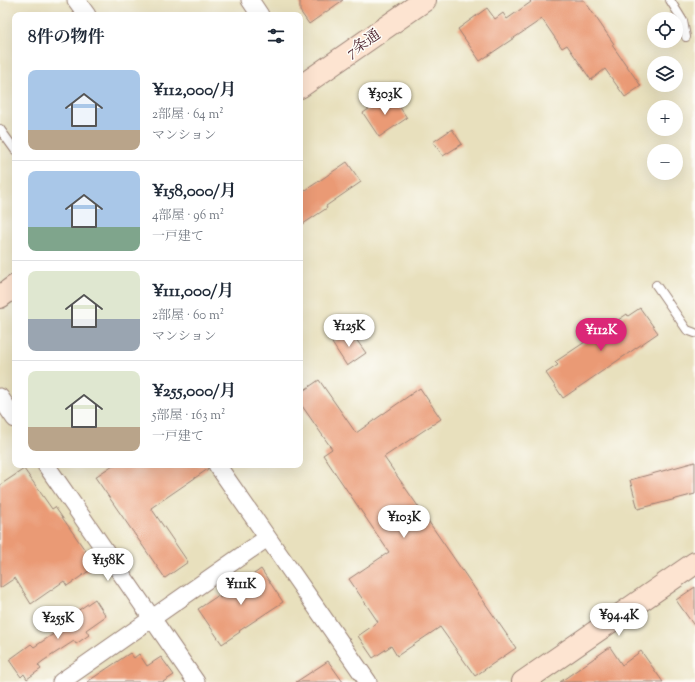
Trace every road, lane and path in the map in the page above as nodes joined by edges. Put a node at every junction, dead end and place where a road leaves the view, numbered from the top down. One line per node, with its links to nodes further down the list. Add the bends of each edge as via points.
1 (76, 0): 5 (street)
2 (250, 0): 6 (street)
3 (670, 0): 7 (lane, via 683,21)
4 (422, 1): 8 (street, 7条通)
5 (85, 12)
6 (258, 12)
7 (686, 37)
8 (303, 80)
9 (0, 129): 10 (lane)
10 (12, 146)
11 (656, 285): 14 (lane, via 687,330)
12 (12, 288): 13 (street)
13 (0, 297)
14 (695, 333)
15 (0, 397): 16 (street)
16 (12, 415)
17 (48, 468): 21 (street)
18 (219, 468): 19 (street)
19 (267, 538): 21 (street); 24 (street)
20 (695, 563): 25 (street)
21 (152, 620): 22 (street); 23 (street)
22 (61, 682)
23 (196, 682)
24 (368, 682)
25 (523, 682)

